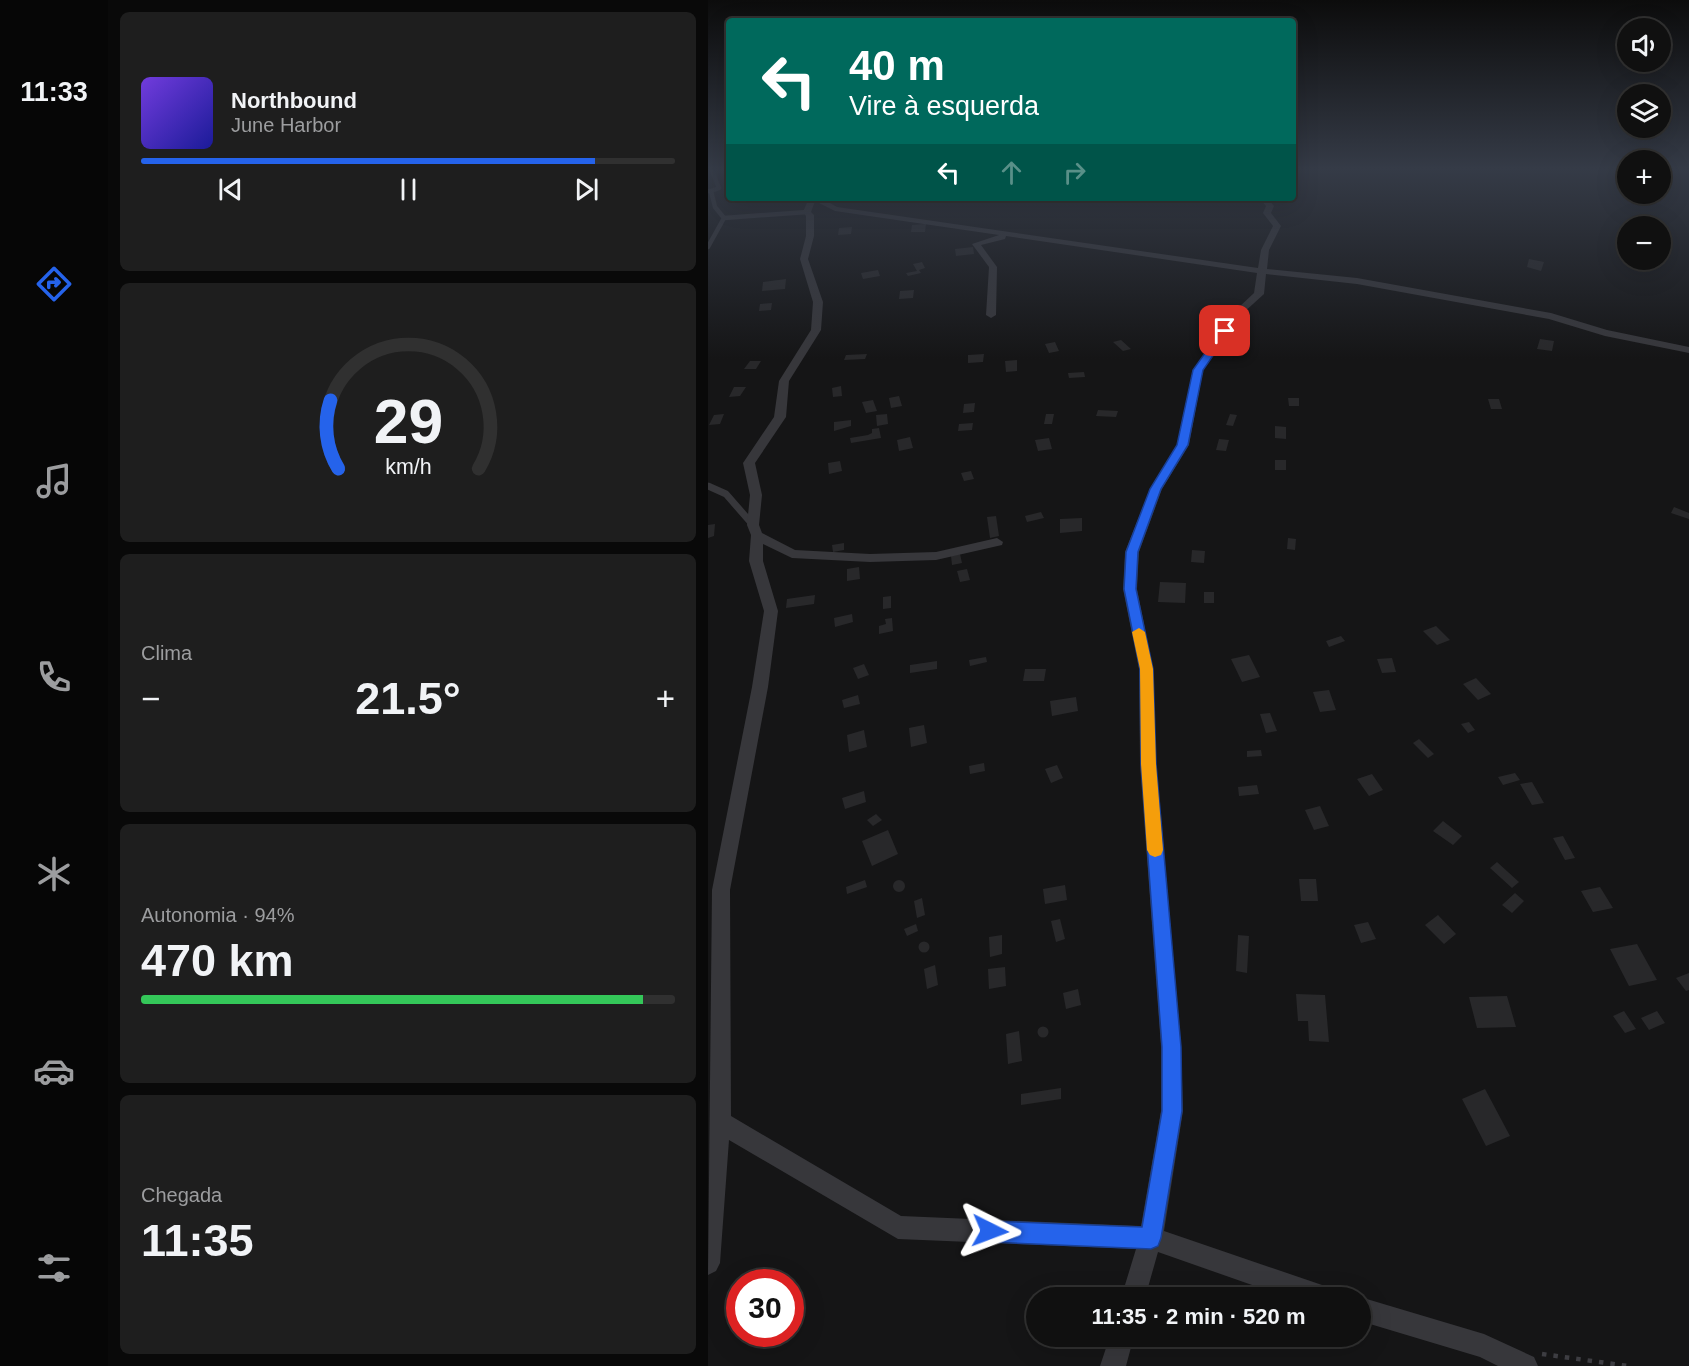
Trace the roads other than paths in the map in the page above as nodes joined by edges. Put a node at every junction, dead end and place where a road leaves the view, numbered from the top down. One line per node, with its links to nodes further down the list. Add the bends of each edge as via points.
1 (716, 232): 6 (lane)
2 (810, 232): 11 (street, via 804,259 818,302 816,330 784,381 780,417 749,463 756,495)
3 (989, 232): 5 (street)
4 (1274, 232): 7 (street, via 1265,250)
5 (1011, 235): 7 (street); 8 (street, via 976,244 993,267)
6 (708, 247)
7 (1263, 271): 9 (street, via 1357,281 1551,316 1605,333); 14 (street, via 1259,294 1239,312 1198,370 1183,445 1156,489 1132,552 1130,589 1146,669 1148,764 1171,1047 1172,1111)
8 (991, 315)
9 (1689, 350)
10 (708, 486): 11 (lane, via 726,494)
11 (755, 530): 12 (street, via 792,554 870,558 936,556); 13 (street, via 756,561 771,611 721,890)
12 (997, 542)
13 (720, 1122): 14 (street, via 898,1227); 15 (street)
14 (1151, 1238): 16 (street); 17 (street)
15 (708, 1263)
16 (1136, 1287)
17 (1293, 1287)
18 (1371, 1312): 20 (street)
19 (1119, 1347): 21 (street)
20 (1532, 1360)
21 (1113, 1366)

